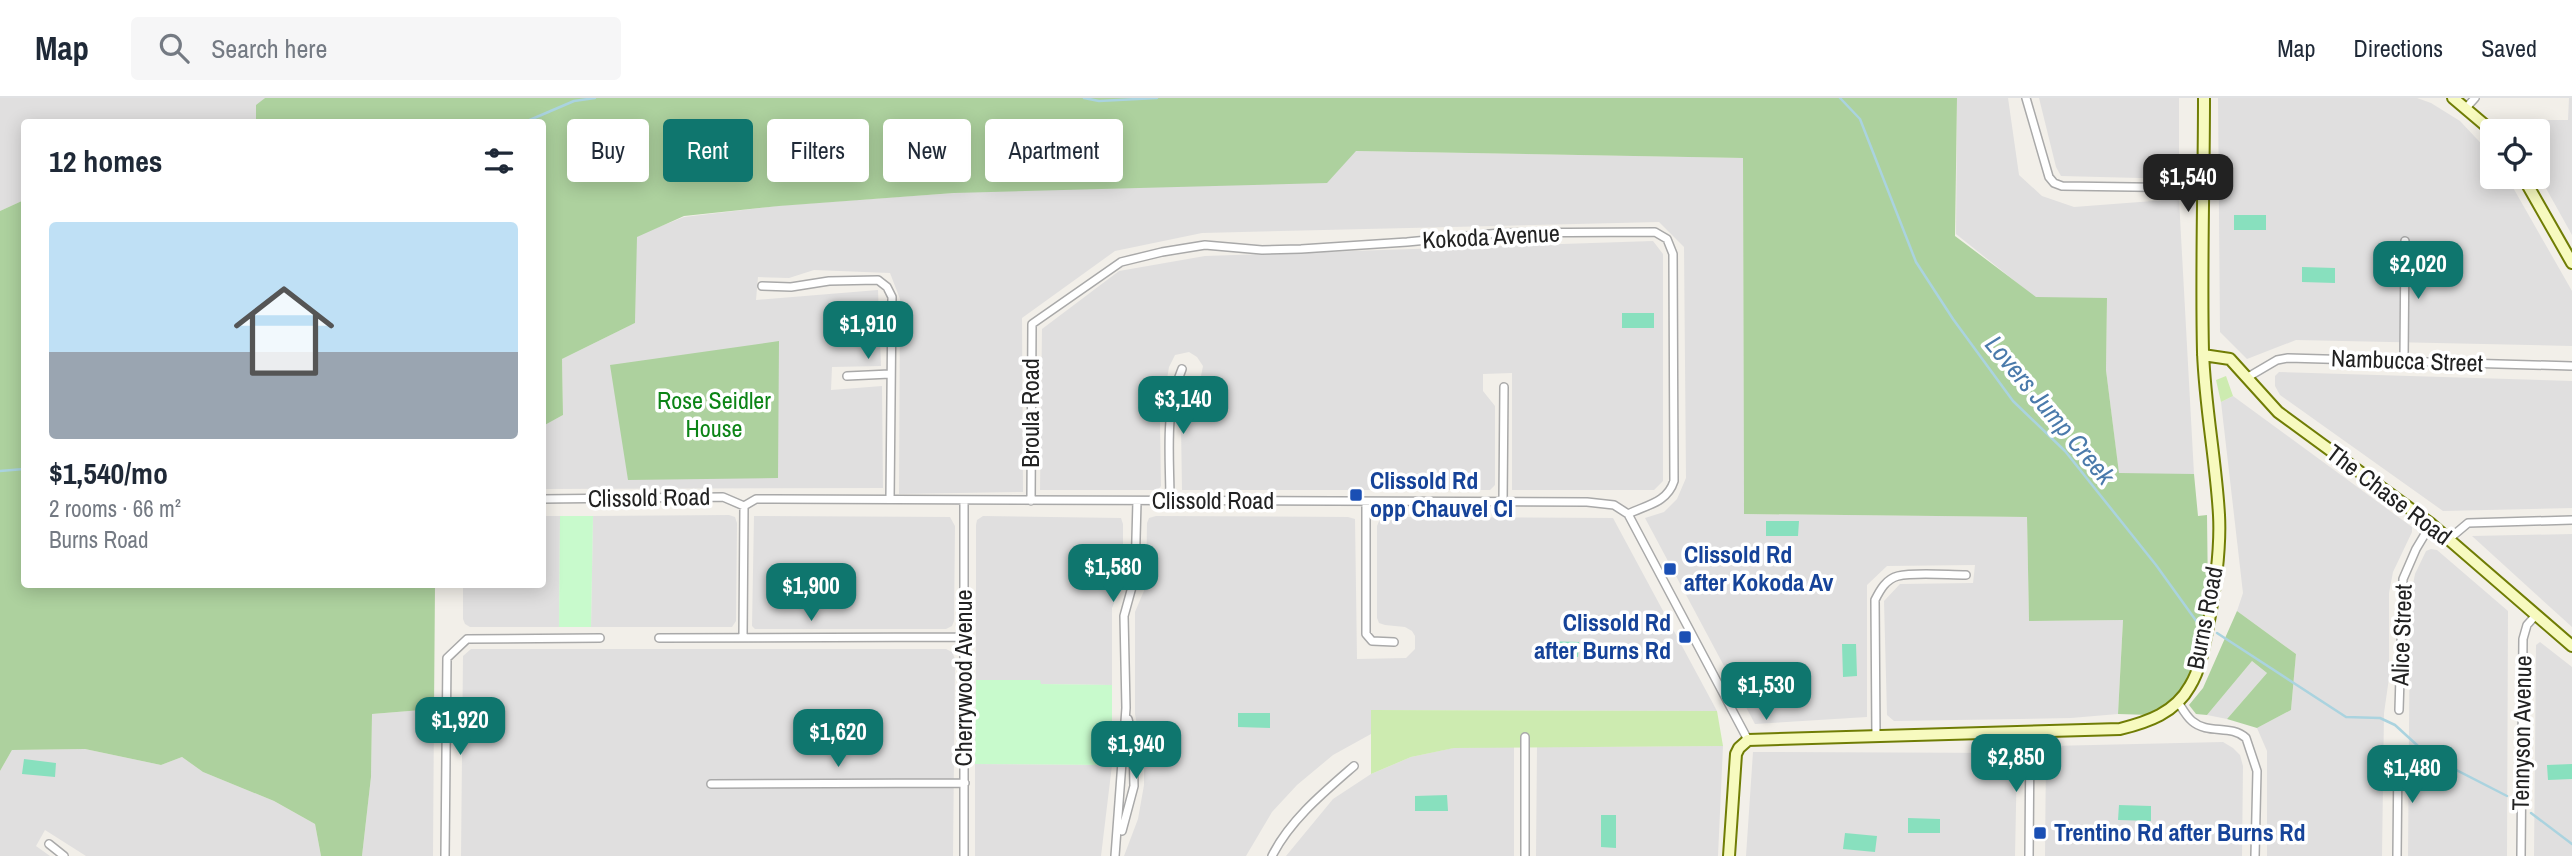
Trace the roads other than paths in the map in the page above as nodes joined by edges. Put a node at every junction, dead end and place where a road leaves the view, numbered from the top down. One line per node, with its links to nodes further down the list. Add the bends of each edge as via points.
1 (2026, 98): 7 (street, via 2054,183)
2 (2204, 98): 7 (main road, Burns Road)
3 (2453, 98): 5 (main road)
4 (2475, 98): 5 (street)
5 (2466, 108): 6 (main road)
6 (2480, 120)
7 (2204, 188): 13 (main road, Burns Road)
8 (2530, 189): 10 (main road)
9 (2405, 241): 14 (street)
10 (2572, 263)
11 (762, 286): 17 (street, via 878,280 887,286 892,297)
12 (1032, 324): 24 (street, Broula Road); 30 (street, Kokoda Avenue, via 1121,262 1205,245 1301,250 1500,233 1655,232 1667,239 1673,254 1674,481 1668,495)
13 (2203, 355): 19 (main road, The Chase Road, via 2230,359); 42 (main road, Burns Road, via 2219,516 2218,552 2201,660)
14 (2404, 360): 15 (street, Nambucca Street); 19 (street, Nambucca Street, via 2288,358)
15 (2572, 366)
16 (1182, 369): 26 (street, via 1169,424)
17 (890, 374): 18 (street); 22 (street)
18 (847, 376)
19 (2248, 377): 32 (main road, The Chase Road, via 2278,412)
20 (1504, 387): 28 (street)
21 (546, 499): 29 (street, Clissold Road, via 723,497)
22 (890, 499): 23 (street, Clissold Road); 29 (street, Clissold Road, via 756,499)
23 (964, 501): 24 (street, Clissold Road); 37 (street, Cherrywood Avenue)
24 (1031, 501): 25 (street, Clissold Road)
25 (1137, 501): 26 (street, Clissold Road); 43 (street, via 1135,576 1124,616)
26 (1170, 501): 27 (street, Clissold Road)
27 (1366, 502): 28 (street, Clissold Road); 40 (street, via 1366,634 1372,641)
28 (1503, 502): 30 (street, Clissold Road, via 1604,503)
29 (744, 506): 36 (street)
30 (1628, 514): 48 (street)
31 (2572, 520): 33 (street, via 2468,523)
32 (2431, 524): 33 (main road, The Chase Road); 44 (street, Alice Street, via 2403,579)
33 (2449, 539): 35 (main road, The Chase Road)
34 (1966, 575): 47 (street, via 1898,576 1879,592 1875,600)
35 (2536, 615): 41 (main road, The Chase Road); 64 (street, Tennyson Avenue, via 2523,639)
36 (743, 637): 37 (street); 39 (street)
37 (963, 637): 51 (street, Cherrywood Avenue)
38 (600, 638): 56 (street, via 467,639 447,658)
39 (659, 638)
40 (1394, 642)
41 (2572, 646)
42 (2178, 702): 45 (main road, Burns Road, via 2152,720 2120,729); 62 (street, via 2193,722 2232,730 2246,738 2256,771)
43 (1126, 708): 54 (street); 54 (street, via 1133,739 1134,786)
44 (2399, 710)
45 (2030, 733): 47 (main road, Burns Road); 61 (street)
46 (1525, 737): 59 (street)
47 (1876, 737): 48 (main road, Burns Road)
48 (1748, 740): 60 (main road, via 1736,754)
49 (2398, 754): 63 (street)
50 (1354, 766): 58 (street, via 1296,821)
51 (965, 783): 52 (street); 57 (street, Cherrywood Avenue)
52 (711, 784)
53 (49, 844): 55 (street)
54 (1115, 854)
55 (64, 856)
56 (445, 856)
57 (964, 856)
58 (1272, 856)
59 (1525, 856)
60 (1729, 856)
61 (2029, 856)
62 (2255, 856)
63 (2397, 856)
64 (2521, 856)

